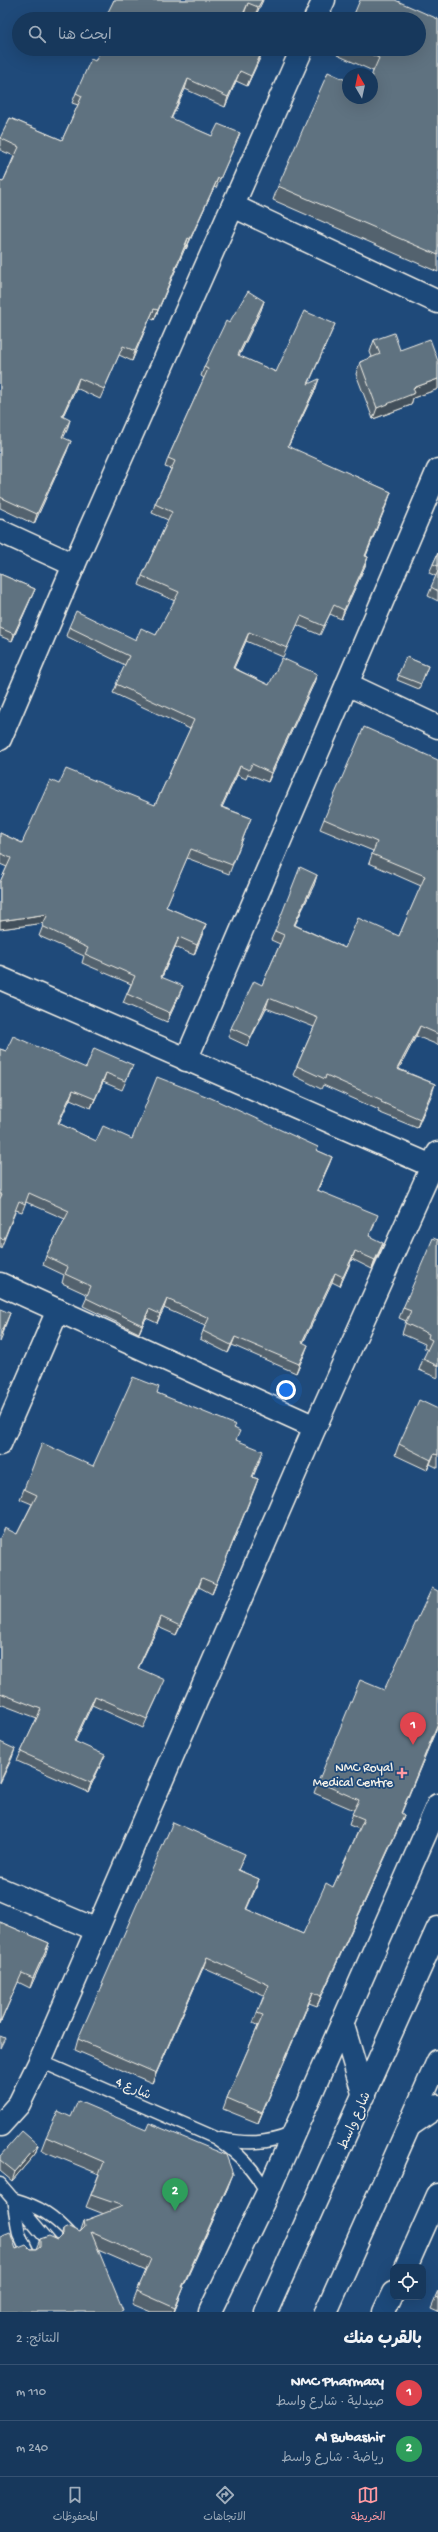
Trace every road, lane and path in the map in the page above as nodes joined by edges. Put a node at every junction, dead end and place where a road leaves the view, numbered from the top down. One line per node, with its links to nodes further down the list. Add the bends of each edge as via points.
1 (324, 0): 2 (street)
2 (318, 12)
3 (299, 56): 4 (street)
4 (233, 206): 5 (street); 8 (street)
5 (438, 302)
6 (438, 470): 9 (street)
7 (0, 530): 8 (street)
8 (74, 565): 11 (street)
9 (347, 684): 10 (street); 13 (street)
10 (438, 727)
11 (0, 739)
12 (0, 978): 13 (street)
13 (186, 1060): 14 (street)
14 (435, 1159): 17 (street)
15 (0, 1284): 16 (street)
16 (58, 1310): 17 (street); 18 (street)
17 (315, 1427): 22 (street)
18 (0, 1444)
19 (438, 1805): 23 (street)
20 (0, 1889): 22 (street)
21 (438, 1928): 26 (street, شارع واسط)
22 (97, 1930): 24 (street)
23 (342, 2022): 26 (street); 30 (street)
24 (40, 2061): 28 (street, via 19,2104); 31 (lane, شارع 4)
25 (438, 2061): 29 (street)
26 (364, 2096): 42 (street, شارع واسط)
27 (438, 2106): 29 (street)
28 (0, 2125)
29 (409, 2126): 45 (street)
30 (291, 2134): 31 (lane, شارع 4, via 253,2144); 33 (street)
31 (216, 2138): 33 (lane, شارع 4, via 241,2157 260,2180)
32 (0, 2184): 35 (lane)
33 (267, 2194): 43 (street)
34 (438, 2195): 36 (street)
35 (13, 2199): 37 (lane, via 35,2206 56,2218); 38 (lane); 39 (lane, via 19,2234)
36 (429, 2235): 40 (street)
37 (73, 2237)
38 (52, 2246)
39 (29, 2255)
40 (408, 2264)
41 (390, 2299): 46 (street)
42 (271, 2303): 44 (street, شارع واسط)
43 (210, 2312)
44 (259, 2312)
45 (326, 2312)
46 (384, 2312)

